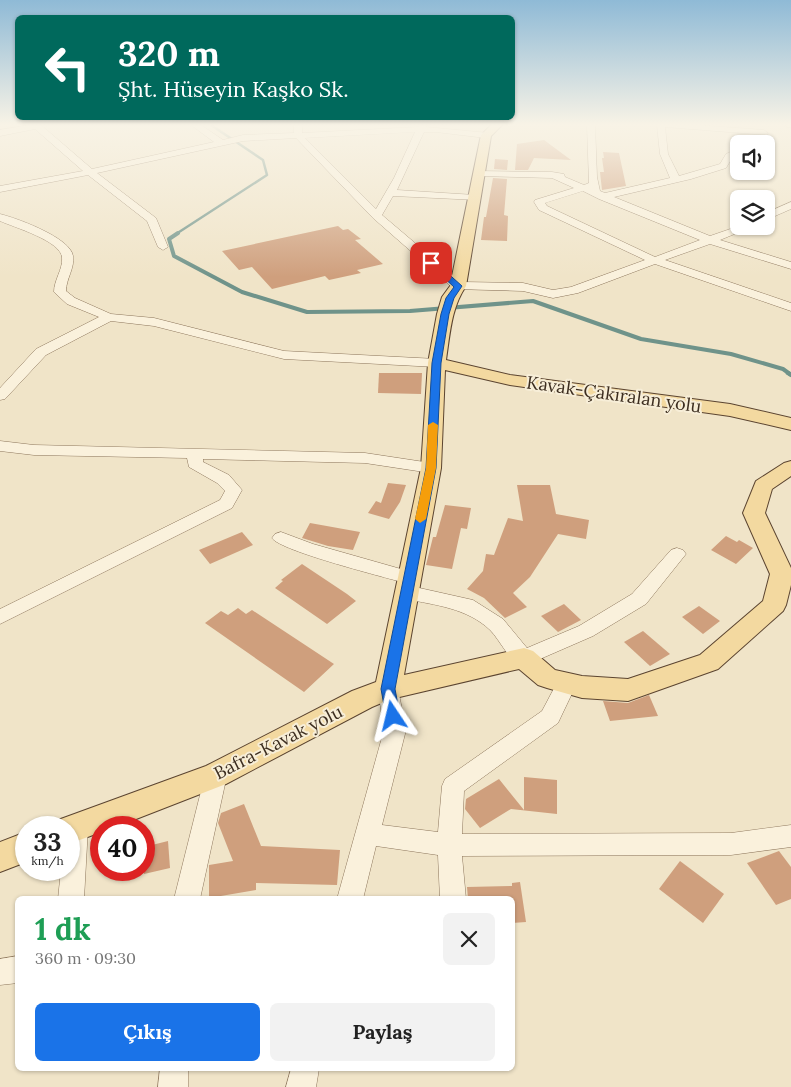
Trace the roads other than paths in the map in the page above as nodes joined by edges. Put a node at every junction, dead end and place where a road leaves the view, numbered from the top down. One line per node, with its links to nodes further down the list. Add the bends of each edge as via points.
1 (70, 176): 14 (street)
2 (95, 176): 23 (street, via 152,220)
3 (340, 176): 19 (street)
4 (398, 176): 15 (street)
5 (479, 176): 16 (main road)
6 (545, 176): 7 (street)
7 (552, 176): 12 (street); 13 (street)
8 (595, 176): 13 (street)
9 (674, 176): 11 (street)
10 (687, 176): 11 (street)
11 (675, 179): 13 (street)
12 (580, 188): 13 (street); 24 (street, via 538,202 543,208)
13 (596, 188): 22 (street)
14 (0, 189)
15 (390, 193): 16 (street); 19 (street)
16 (475, 198): 26 (main road)
17 (791, 205): 18 (street)
18 (775, 213)
19 (377, 216): 26 (street)
20 (0, 217): 28 (street, via 63,246 68,258 60,281 60,292 71,301)
21 (730, 233): 22 (street)
22 (710, 240): 24 (street); 25 (street)
23 (163, 247)
24 (653, 260): 26 (street, via 574,290 553,294 523,288); 27 (street)
25 (791, 266)
26 (454, 292): 29 (main road, via 445,314)
27 (791, 307)
28 (109, 317): 29 (street, via 154,322 284,355); 30 (street, via 41,352)
29 (437, 363): 31 (main road, Kavak-Çakıralan yolu, via 510,380 730,410); 35 (main road)
30 (0, 396)
31 (791, 424)
32 (0, 446): 33 (street, via 34,450)
33 (195, 454): 35 (street, via 366,458); 39 (street, via 195,464 223,479 234,490 226,504)
34 (791, 467): 41 (main road, via 763,486 754,513 782,574 774,605 709,662 628,690)
35 (431, 468): 38 (main road)
36 (281, 538): 38 (street)
37 (677, 554): 40 (street, via 640,599 586,631)
38 (407, 585): 40 (street, via 466,604 496,624); 42 (main road)
39 (0, 616)
40 (524, 658): 41 (main road, via 547,678); 42 (main road, Bafra-Kavak yolu)
41 (567, 683): 47 (street, via 550,717 452,786)
42 (388, 689): 43 (main road, Bafra-Kavak yolu); 45 (street, via 395,730)
43 (216, 775): 44 (main road, Bafra-Kavak yolu); 52 (street)
44 (80, 826)
45 (368, 834): 47 (street); 53 (street)
46 (791, 836): 47 (street, via 731,844)
47 (449, 845): 54 (street)
48 (15, 851): 49 (main road)
49 (0, 856)
50 (72, 881): 51 (street)
51 (71, 896)
52 (189, 896)
53 (351, 896)
54 (453, 896)
55 (15, 970): 56 (street)
56 (0, 972)
57 (174, 1071): 59 (street)
58 (304, 1071): 60 (street)
59 (173, 1087)
60 (300, 1087)

